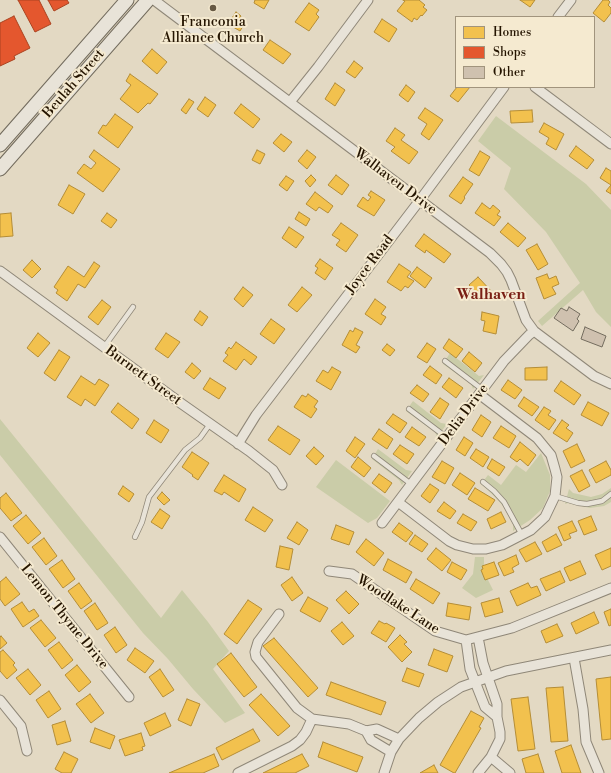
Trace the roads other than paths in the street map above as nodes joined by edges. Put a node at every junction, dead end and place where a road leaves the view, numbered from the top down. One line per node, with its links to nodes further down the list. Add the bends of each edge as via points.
1 (127, 0): 11 (main road, Beulah Street)
2 (148, 0): 12 (main road, Beulah Street)
3 (154, 0): 9 (street, Walhaven Drive)
4 (368, 0): 9 (street)
5 (571, 0): 6 (street)
6 (559, 16)
7 (503, 88): 13 (street, Joyce Road)
8 (536, 88): 10 (street)
9 (290, 102): 13 (street, Walhaven Drive)
10 (611, 144)
11 (0, 145)
12 (0, 169)
13 (420, 200): 16 (street, Walhaven Drive, via 501,264 511,280 526,320); 24 (street, Joyce Road, via 256,415)
14 (0, 271): 17 (street, Burnett Street)
15 (134, 307): 17 (lane)
16 (534, 331): 19 (street, Walhaven Drive, via 594,376); 20 (street, Delia Drive, via 504,361)
17 (104, 348): 22 (street, Burnett Street)
18 (445, 361): 20 (lane)
19 (611, 384)
20 (481, 392): 23 (street, Delia Drive); 30 (street, via 547,449 557,477)
21 (409, 409): 23 (lane)
22 (210, 424): 24 (street, Burnett Street); 35 (lane, via 200,438 181,455 149,497)
23 (446, 437): 27 (street, Delia Drive)
24 (238, 444): 28 (street, Burnett Street, via 273,470)
25 (374, 456): 27 (lane)
26 (483, 482): 33 (lane, via 504,502)
27 (411, 484): 31 (street, Delia Drive)
28 (282, 485)
29 (611, 494): 30 (lane, via 602,501 587,504)
30 (555, 496): 33 (street, via 545,517)
31 (398, 502): 32 (street, Delia Drive); 33 (street, via 449,541 466,548 492,548)
32 (382, 523)
33 (522, 536)
34 (0, 537): 45 (street, Lemon Thyme Drive)
35 (135, 537)
36 (329, 571): 40 (street, Woodlake Lane, via 352,574 435,631)
37 (611, 588): 39 (street, via 512,628)
38 (279, 614): 48 (street, via 258,642 256,657 297,708)
39 (478, 637): 40 (street); 43 (street)
40 (466, 640): 44 (street, via 470,669)
41 (611, 650): 42 (street)
42 (574, 658): 43 (street, via 506,671); 58 (street, via 586,742)
43 (489, 678): 44 (street); 47 (street, via 497,704)
44 (475, 683): 47 (street, via 484,707); 50 (street, via 461,687 438,702)
45 (129, 697)
46 (0, 700): 51 (street, via 21,726)
47 (497, 718): 53 (street, via 500,739)
48 (312, 719): 49 (street, via 349,724); 54 (street, via 300,740)
49 (366, 731): 50 (street, via 377,729); 52 (street, via 371,740)
50 (399, 740): 52 (street)
51 (27, 751)
52 (391, 752): 55 (street)
53 (491, 757): 56 (street); 57 (street)
54 (242, 772)
55 (384, 773)
56 (478, 773)
57 (510, 773)
58 (599, 773)

